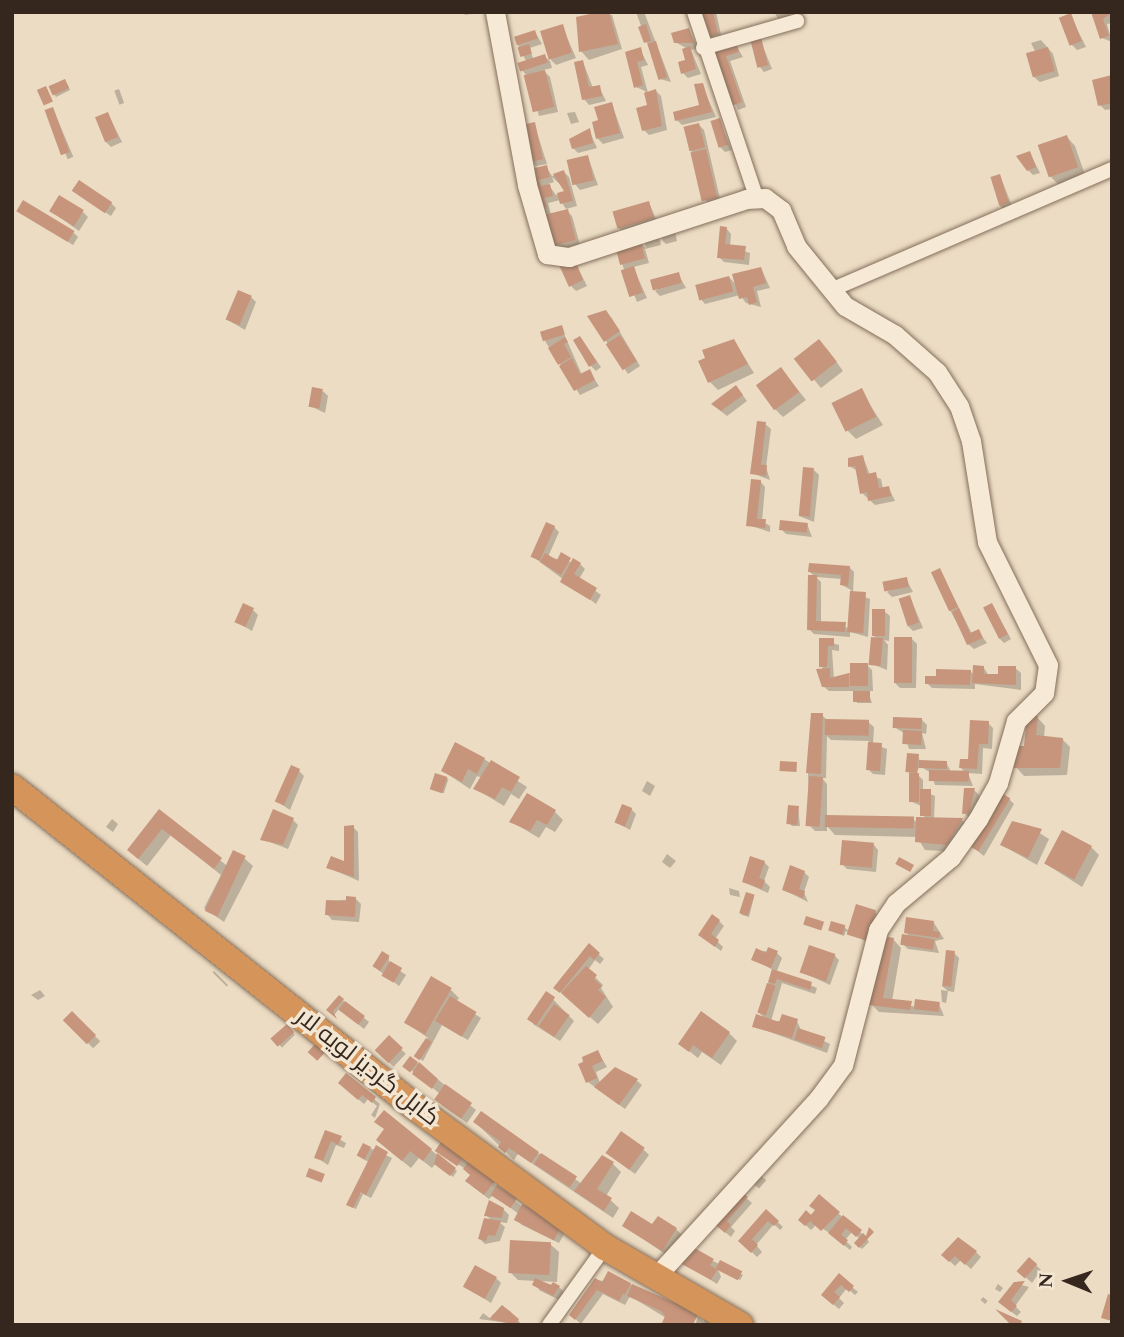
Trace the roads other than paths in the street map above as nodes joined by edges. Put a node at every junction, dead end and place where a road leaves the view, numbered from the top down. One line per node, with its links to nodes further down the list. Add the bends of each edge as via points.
1 (495, 12): 6 (street, via 527,185 547,254 569,257)
2 (694, 12): 4 (street)
3 (797, 21): 4 (street)
4 (703, 48): 6 (street)
5 (1112, 169): 7 (street)
6 (757, 198): 7 (street, via 765,198 781,210 796,246)
7 (831, 290): 10 (street, via 845,306 895,335 937,372 958,406 971,441 987,542 1048,664 1048,681 1044,693 1016,721 998,782 978,820 951,857 896,903 878,930 843,1065 818,1099)
8 (12, 787): 9 (highway, کابل گردیز لویه لار, via 415,1107)
9 (606, 1247): 10 (highway, کابل گردیز لویه لار); 11 (street)
10 (658, 1274): 12 (highway, کابل گردیز لویه لار)
11 (549, 1325)
12 (740, 1325)

